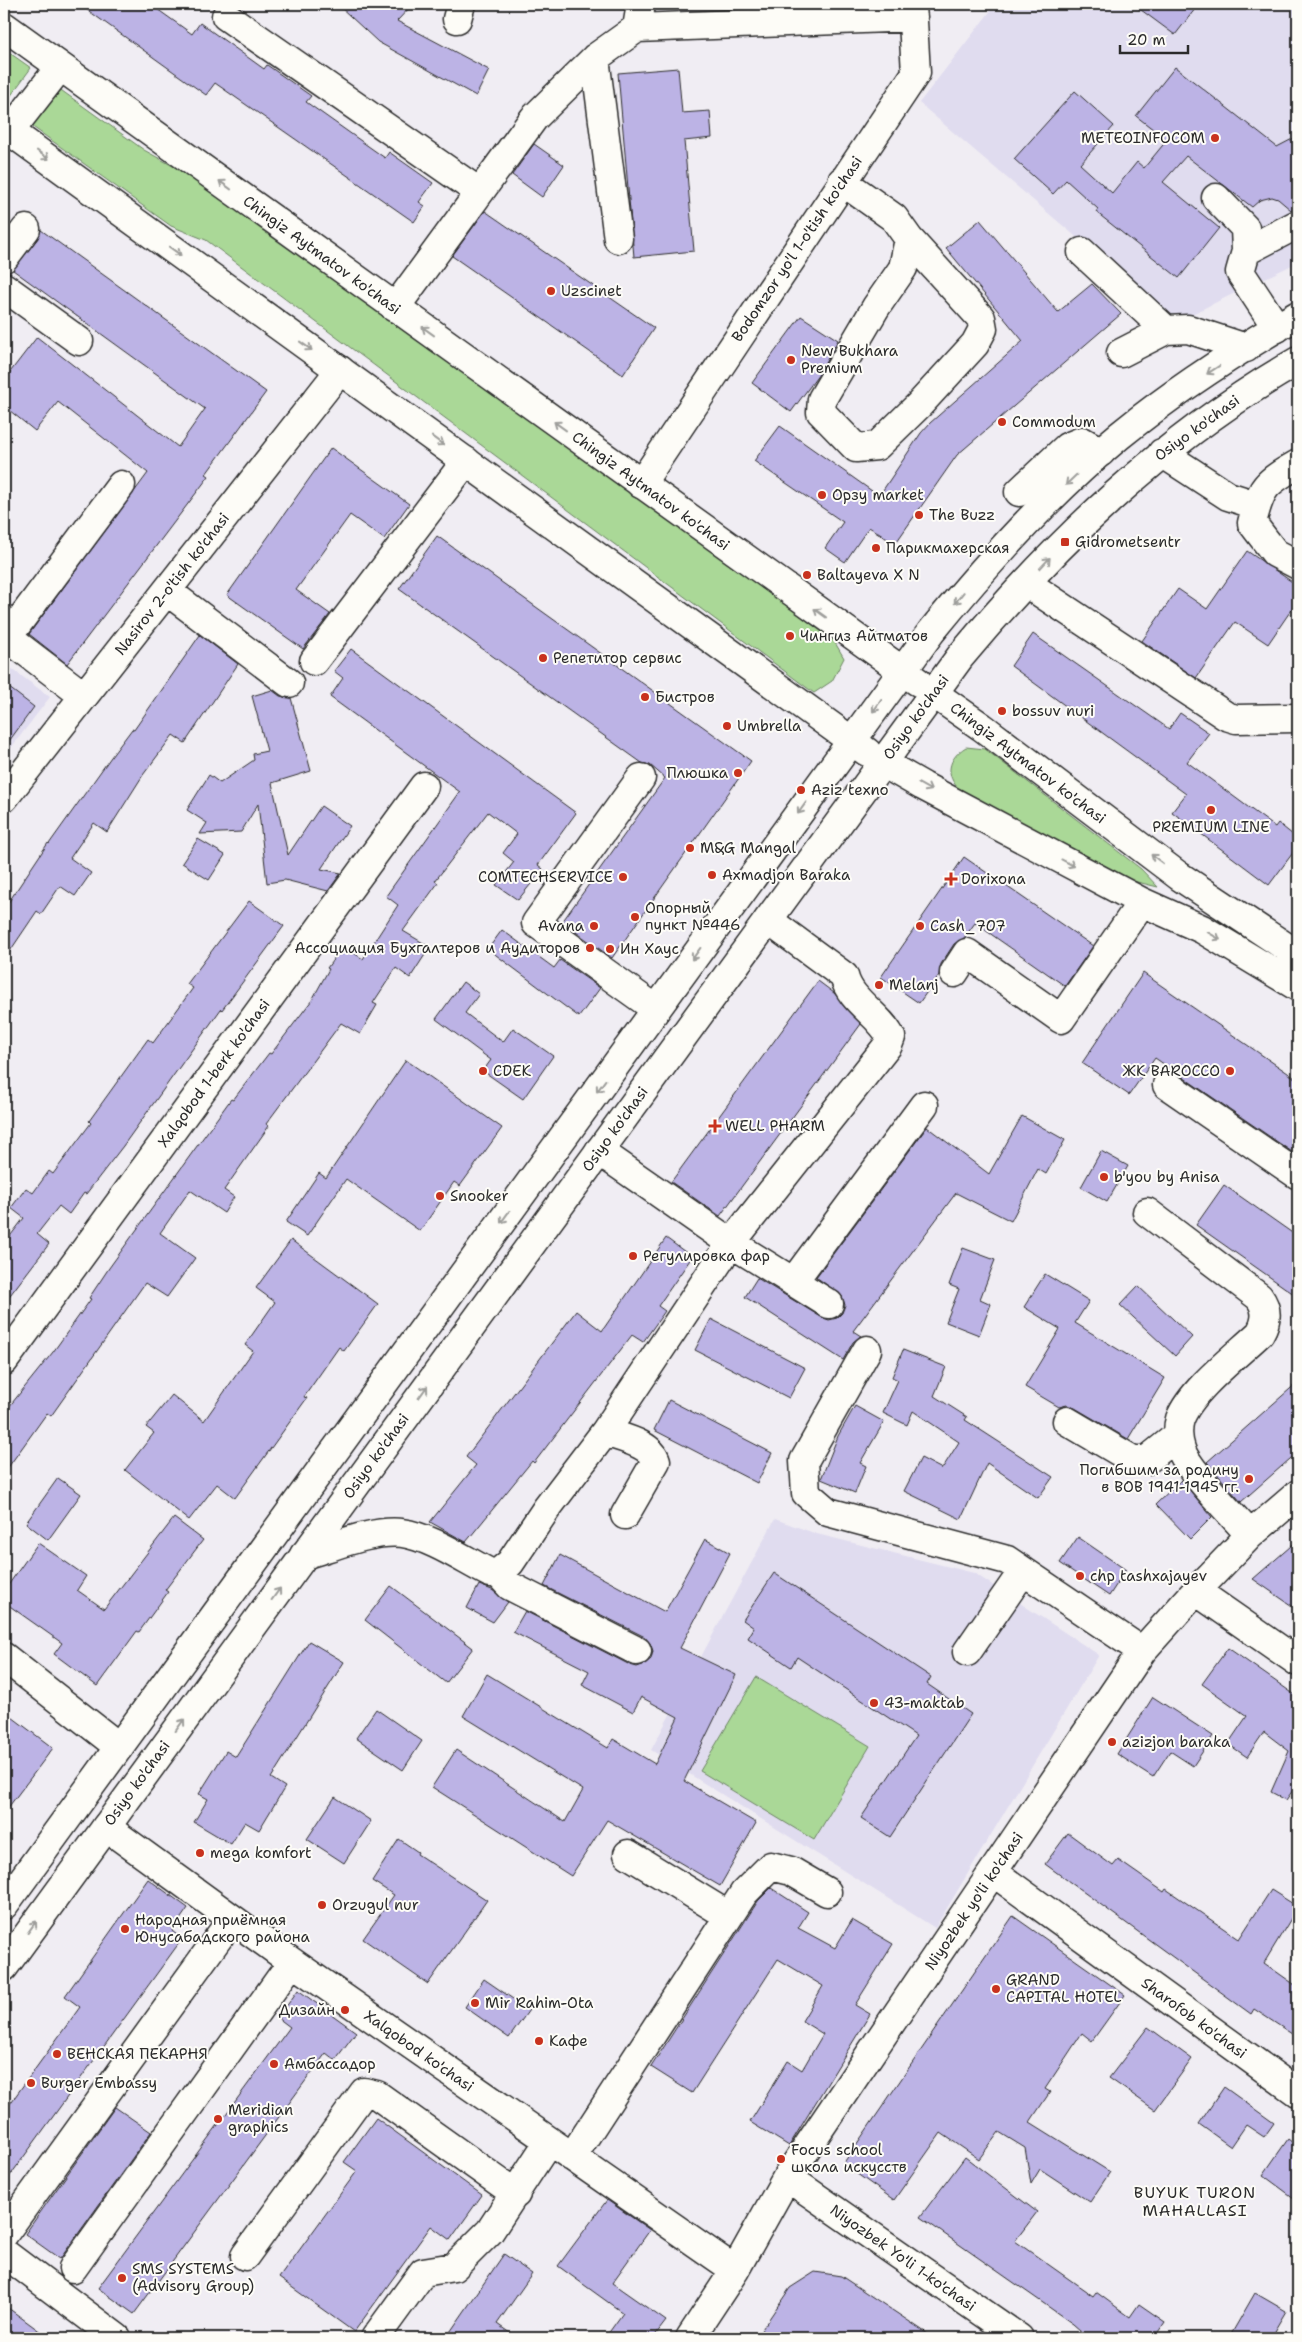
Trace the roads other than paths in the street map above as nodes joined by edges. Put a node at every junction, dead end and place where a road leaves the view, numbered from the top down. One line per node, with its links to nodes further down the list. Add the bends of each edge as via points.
1 (913, 10): 3 (main road); 8 (main road, Bodomzor yo'l 1-o'tish ko'chasi, via 916,72)
2 (226, 16): 9 (main road)
3 (639, 16): 5 (main road)
4 (4, 26): 6 (main road, Chingiz Aytmatov ko'chasi)
5 (595, 58): 9 (main road, via 534,118); 13 (main road)
6 (60, 67): 7 (main road); 19 (main road, Chingiz Aytmatov ko'chasi, one-way to 6)
7 (6, 133): 26 (main road, one-way to 26)
8 (842, 181): 14 (main road, via 894,218); 31 (main road, Bodomzor yo'l 1-o'tish ko'chasi)
9 (479, 192): 19 (main road)
10 (1216, 198): 15 (main road, via 1245,228)
11 (1298, 224): 15 (main road)
12 (26, 229): 17 (main road)
13 (618, 239)
14 (909, 239): 14 (main road, via 903,268 822,399 821,412 856,448 877,446 975,344 983,330 981,318)
15 (1246, 251): 20 (main road, via 1240,272)
16 (1082, 252): 21 (main road)
17 (4, 258)
18 (4, 287): 22 (main road)
19 (395, 308): 31 (main road, Chingiz Aytmatov ko'chasi, one-way to 19)
20 (1288, 322): 23 (main road)
21 (1166, 330): 23 (main road, via 1188,329); 24 (main road)
22 (79, 340)
23 (1246, 348): 27 (main road, one-way to 27, via 1164,402)
24 (1121, 353)
25 (1298, 361): 28 (main road, Osiyo ko'chasi)
26 (340, 370): 29 (main road, one-way to 29); 37 (main road, Nasirov 2-o'tish ko'chasi)
27 (1101, 452): 33 (main road, via 1082,441 1067,447); 40 (main road, one-way to 40, via 1040,510 966,589)
28 (1162, 453): 34 (main road, via 1228,496); 36 (main road, Osiyo ko'chasi, one-way to 28, via 1109,499)
29 (466, 461): 39 (main road); 45 (main road)
30 (1298, 464): 34 (main road, via 1275,477 1260,494)
31 (640, 484): 40 (main road, Chingiz Aytmatov ko'chasi, one-way to 31)
32 (121, 485): 38 (main road)
33 (1019, 492)
34 (1256, 505): 35 (main road, via 1252,523 1275,553)
35 (1298, 564)
36 (1026, 583): 42 (main road, Osiyo ko'chasi); 44 (main road, via 1226,716 1236,720)
37 (167, 591): 41 (main road); 43 (main road, Nasirov 2-o'tish ko'chasi)
38 (5, 636): 43 (main road)
39 (314, 662)
40 (903, 671): 42 (main road, Chingiz Aytmatov ko'chasi); 45 (main road, one-way to 45)
41 (289, 682)
42 (933, 692): 46 (main road, Osiyo ko'chasi); 50 (main road, Chingiz Aytmatov ko'chasi, one-way to 42)
43 (84, 696): 49 (main road, Nasirov 2-o'tish ko'chasi)
44 (1298, 718)
45 (852, 741): 46 (main road); 56 (main road, one-way to 56)
46 (883, 762): 51 (main road, one-way to 51, via 922,786); 52 (main road, Osiyo ko'chasi)
47 (641, 778): 56 (main road, via 536,923)
48 (424, 786): 66 (main road, Xalqobod 1-berk ko'chasi)
49 (4, 798)
50 (1179, 876): 51 (main road, via 1184,889 1181,902 1171,908); 53 (main road, Chingiz Aytmatov ko'chasi)
51 (1150, 905): 54 (main road, via 1061,1019 967,953); 55 (main road, one-way to 55, via 1202,929)
52 (768, 920): 59 (main road, Osiyo ko'chasi); 62 (main road, via 844,976 846,988 886,1026 891,1036 888,1045)
53 (1298, 955)
54 (954, 973)
55 (1298, 987)
56 (656, 1010): 82 (main road, one-way to 82)
57 (1167, 1085): 60 (main road)
58 (924, 1105): 63 (main road)
59 (599, 1151): 62 (main road); 73 (main road, Osiyo ko'chasi, one-way to 59)
60 (1298, 1175)
61 (1147, 1212): 69 (main road, via 1260,1297 1265,1305 1265,1324 1260,1333 1197,1394 1179,1421)
62 (730, 1243): 63 (main road); 68 (main road)
63 (793, 1282): 64 (main road)
64 (829, 1304)
65 (866, 1350): 74 (main road, via 804,1461 806,1493 828,1512 1007,1560)
66 (4, 1361)
67 (1067, 1421): 69 (main road, via 1133,1460 1147,1460)
68 (605, 1432): 71 (main road, via 648,1448 656,1461); 75 (main road, via 510,1563)
69 (1178, 1435): 72 (main road, via 1181,1450 1191,1468)
70 (1298, 1494): 72 (main road, Niyozbek yo'li ko'chasi)
71 (625, 1515)
72 (1250, 1535): 76 (main road, Niyozbek yo'li ko'chasi)
73 (304, 1555): 75 (main road, via 374,1535 400,1532 416,1536 490,1573); 83 (main road, Osiyo ko'chasi, one-way to 73)
74 (1023, 1571): 78 (main road); 79 (main road)
75 (498, 1573): 77 (main road, via 510,1586)
76 (1196, 1591): 78 (main road, Niyozbek yo'li ko'chasi); 81 (main road)
77 (637, 1651)
78 (1142, 1651): 85 (main road, Niyozbek yo'li ko'chasi)
79 (966, 1652)
80 (4, 1657): 82 (main road)
81 (1298, 1662)
82 (119, 1747): 87 (main road)
83 (106, 1827): 89 (main road, Xalqobod ko'chasi); 91 (main road, Osiyo ko'chasi, one-way to 83)
84 (628, 1854): 88 (main road)
85 (993, 1872): 92 (main road, Sharofob ko'chasi); 95 (main road, Niyozbek yo'li ko'chasi)
86 (827, 1892): 88 (main road, via 791,1871 771,1866 744,1893)
87 (4, 1906)
88 (729, 1916): 94 (main road)
89 (232, 1919): 90 (main road, Xalqobod ko'chasi); 97 (main road)
90 (292, 1962): 93 (main road, Xalqobod ko'chasi); 100 (main road)
91 (4, 1967)
92 (1298, 2093)
93 (549, 2141): 94 (main road, Xalqobod ko'chasi); 96 (main road)
94 (572, 2157): 101 (main road, Xalqobod ko'chasi)
95 (787, 2177): 101 (main road, Niyozbek yo'li ko'chasi); 105 (main road, Niyozbek Yo'li 1-ko'chasi)
96 (516, 2194): 99 (main road, via 377,2095 364,2092); 103 (main road, via 490,2231 454,2267 423,2272)
97 (4, 2234)
98 (4, 2253): 102 (main road)
99 (245, 2256)
100 (73, 2268)
101 (735, 2270): 104 (main road, Niyozbek yo'li ko'chasi)
102 (117, 2338)
103 (375, 2338)
104 (690, 2338)
105 (1019, 2338)

